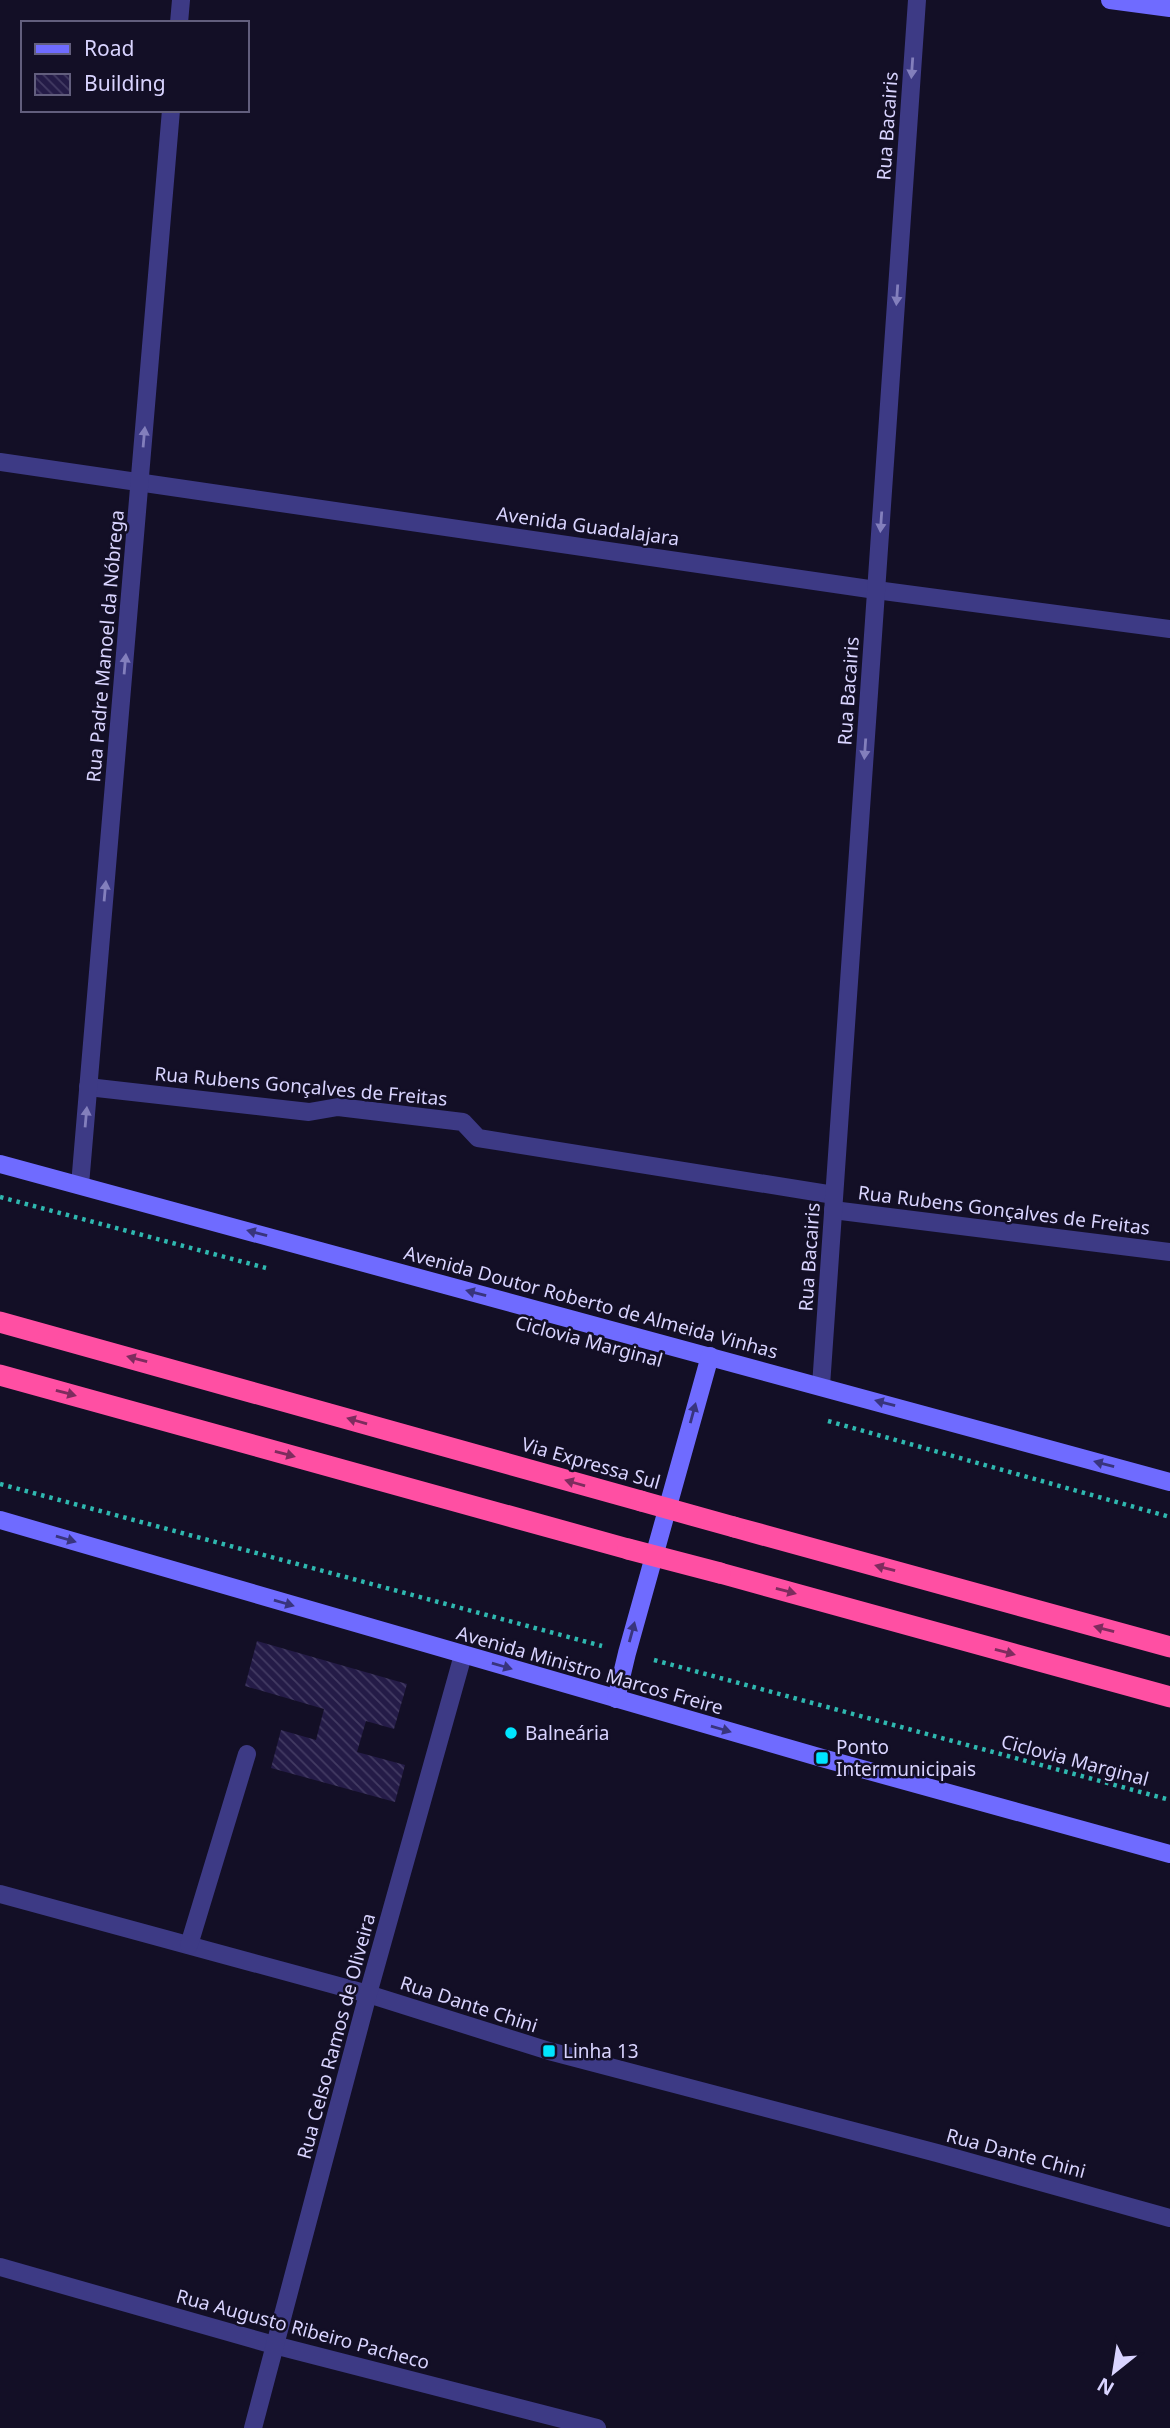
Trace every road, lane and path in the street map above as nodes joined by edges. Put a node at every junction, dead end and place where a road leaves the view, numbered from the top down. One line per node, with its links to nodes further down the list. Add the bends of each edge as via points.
1 (181, 0): 5 (street)
2 (917, 0): 9 (street, Rua Bacairis, one-way to 9)
3 (1110, 0): 4 (main road)
4 (1170, 8)
5 (179, 21)
6 (171, 112): 8 (street, Rua Padre Manoel da Nóbrega, one-way to 6)
7 (0, 462): 8 (street, Avenida Guadalajara)
8 (140, 482): 9 (street, Avenida Guadalajara); 11 (street, Rua Padre Manoel da Nóbrega, one-way to 8)
9 (876, 590): 10 (street, Avenida Guadalajara); 15 (street, Rua Bacairis, one-way to 15)
10 (1170, 629)
11 (89, 1087): 13 (street, Rua Padre Manoel da Nóbrega, one-way to 11); 15 (street, Rua Rubens Gonçalves de Freitas, via 309,1112 338,1107 463,1122 478,1138)
12 (0, 1164): 13 (main road, Avenida Doutor Roberto de Almeida Vinhas)
13 (80, 1185): 19 (main road, Avenida Doutor Roberto de Almeida Vinhas, one-way to 13)
14 (0, 1196): 17 (path)
15 (833, 1203): 16 (street, Rua Rubens Gonçalves de Freitas); 21 (street, Rua Bacairis)
16 (1170, 1252)
17 (269, 1269)
18 (0, 1322): 27 (highway, Via Expressa Sul, one-way to 18, bridge)
19 (710, 1356): 21 (main road, Avenida Doutor Roberto de Almeida Vinhas); 28 (main road, one-way to 19)
20 (0, 1375): 30 (highway, one-way to 30, bridge)
21 (821, 1386): 23 (main road, Avenida Doutor Roberto de Almeida Vinhas, one-way to 21)
22 (821, 1419): 25 (path)
23 (1170, 1482)
24 (0, 1484): 28 (path, Ciclovia Marginal)
25 (1170, 1517)
26 (0, 1520): 29 (main road, Avenida Ministro Marcos Freire, one-way to 29)
27 (1170, 1647)
28 (627, 1653): 31 (main road); 33 (path, Ciclovia Marginal)
29 (463, 1655): 31 (main road, Avenida Ministro Marcos Freire, one-way to 31); 37 (street, Rua Celso Ramos de Oliveira)
30 (1170, 1697)
31 (616, 1699): 34 (main road, Avenida Ministro Marcos Freire, one-way to 34)
32 (247, 1754): 36 (street)
33 (1170, 1800)
34 (1170, 1854)
35 (0, 1894): 36 (street, Rua Dante Chini)
36 (189, 1945): 37 (street, Rua Dante Chini)
37 (368, 1994): 38 (street, Rua Dante Chini, via 549,2051); 40 (street, Rua Celso Ramos de Oliveira)
38 (1170, 2218)
39 (0, 2267): 40 (street, Rua Augusto Ribeiro Pacheco)
40 (274, 2345): 41 (street, Rua Celso Ramos de Oliveira); 42 (street, Rua Augusto Ribeiro Pacheco)
41 (253, 2428)
42 (597, 2428)

